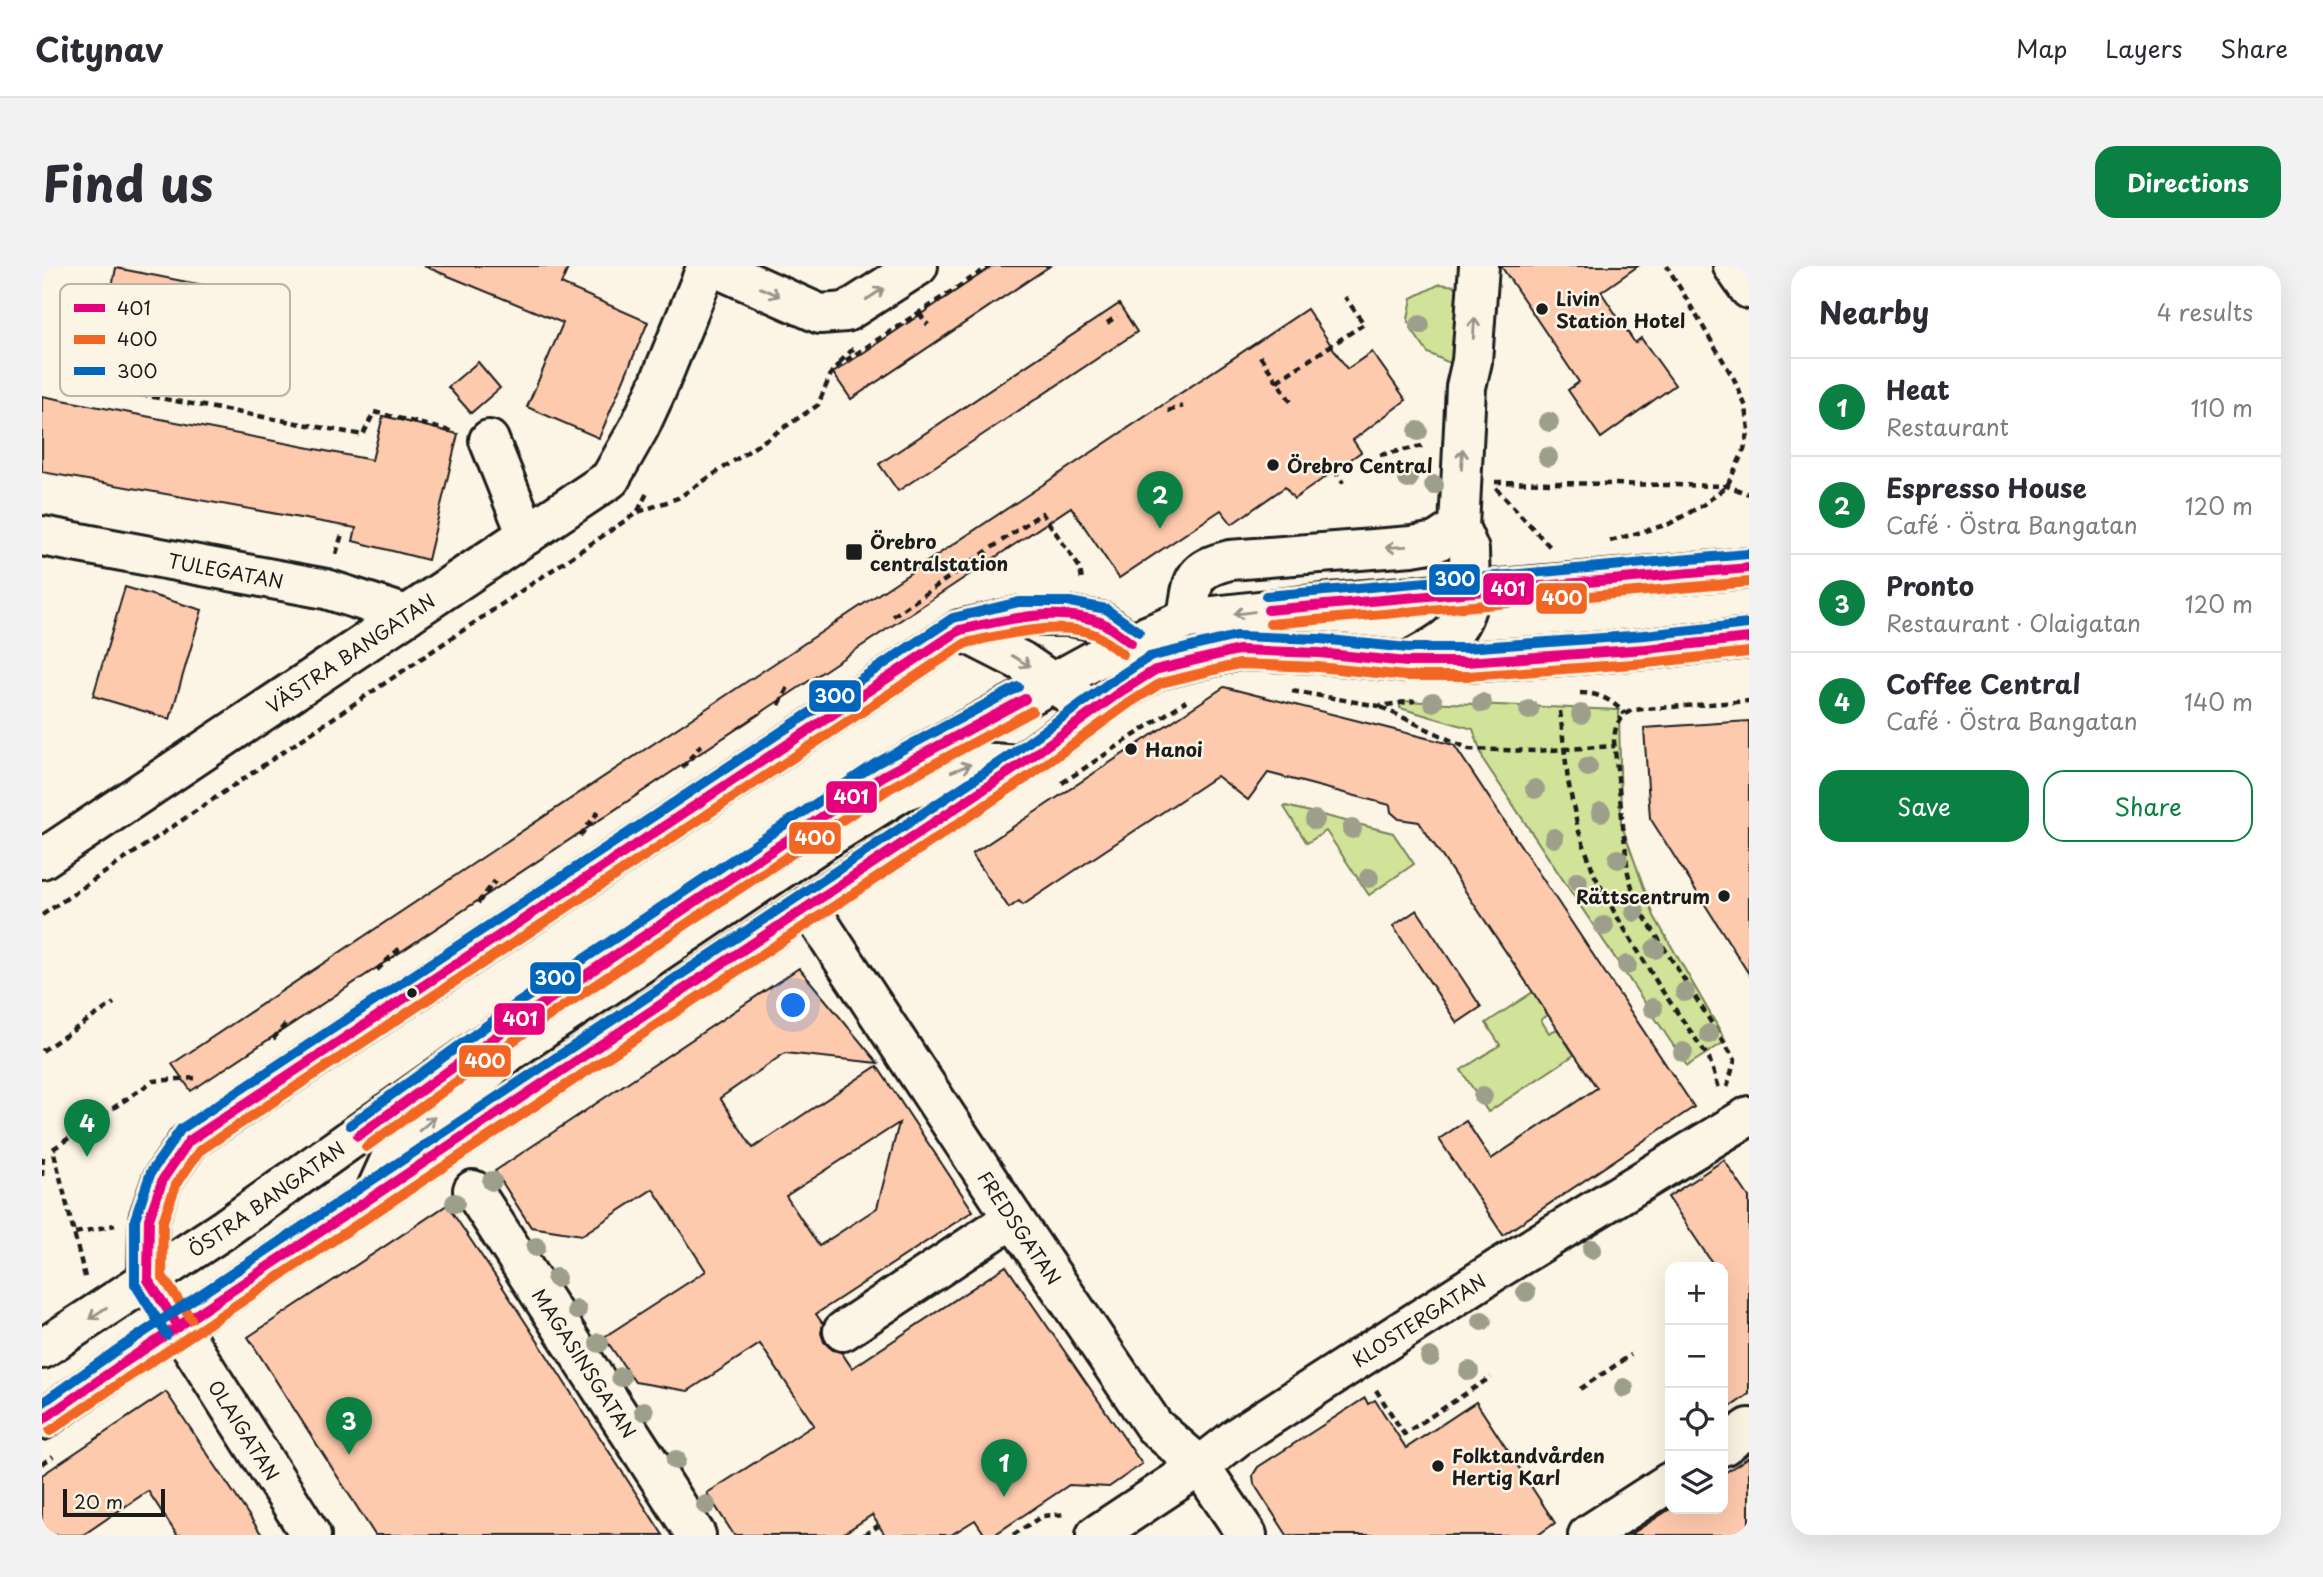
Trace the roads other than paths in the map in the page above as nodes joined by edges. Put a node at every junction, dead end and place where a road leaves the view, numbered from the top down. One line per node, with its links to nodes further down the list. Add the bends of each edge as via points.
1 (710, 266): 2 (main road, one-way to 2, via 820,314 846,312); 8 (main road, VÄSTRA BANGATAN, via 639,428 610,480)
2 (918, 266)
3 (1479, 266): 7 (main road, one-way to 3, via 1466,387)
4 (1733, 266): 5 (main road)
5 (1749, 289)
6 (489, 440): 8 (main road)
7 (1460, 527): 11 (main road, via 1469,550); 13 (main road, one-way to 13, via 1436,542 1412,546 1209,565 1193,581)
8 (527, 535): 12 (main road, VÄSTRA BANGATAN)
9 (42, 536): 12 (main road, TULEGATAN, via 326,589)
10 (1749, 568): 11 (main road, ÖSTRA BANGATAN)
11 (1470, 592): 13 (main road, ÖSTRA BANGATAN, one-way to 13); 18 (main road, via 1453,633)
12 (407, 615): 22 (main road, VÄSTRA BANGATAN)
13 (1187, 619): 17 (main road, ÖSTRA BANGATAN)
14 (1749, 620): 16 (main road)
15 (960, 631): 17 (main road, via 1021,615 1069,617 1101,622); 19 (main road, one-way to 19); 28 (main road, via 189,1141 163,1179 149,1219)
16 (1733, 640): 18 (main road, via 1490,661)
17 (1130, 642): 19 (main road, ÖSTRA BANGATAN)
18 (1407, 662): 20 (main road, via 1238,650 1155,670)
19 (1055, 683): 20 (main road); 28 (main road, ÖSTRA BANGATAN, via 883,776 523,1017)
20 (1094, 711): 21 (main road)
21 (1020, 765): 23 (main road); 26 (main road, one-way to 21, via 393,1153 509,1052 801,855 901,792 978,762)
22 (42, 859)
23 (808, 906): 26 (main road); 27 (main road, FREDSGATAN)
24 (1737, 1114): 35 (main road, KLOSTERGATAN, via 1237,1437)
25 (473, 1190): 38 (main road, MAGASINSGATAN)
26 (373, 1197): 29 (main road)
27 (1013, 1218): 30 (main road); 35 (main road, FREDSGATAN, via 1154,1426)
28 (148, 1280): 29 (main road, OLAIGATAN); 31 (main road, ÖSTRA BANGATAN, one-way to 31)
29 (179, 1327): 33 (main road); 37 (main road, OLAIGATAN)
30 (843, 1331)
31 (42, 1349)
32 (1749, 1428): 34 (main road)
33 (48, 1438)
34 (1728, 1443)
35 (1200, 1466): 39 (main road, KLOSTERGATAN); 40 (main road, FREDSGATAN)
36 (1665, 1485): 41 (main road)
37 (311, 1535)
38 (696, 1535)
39 (1096, 1535)
40 (1247, 1535)
41 (1588, 1535)

